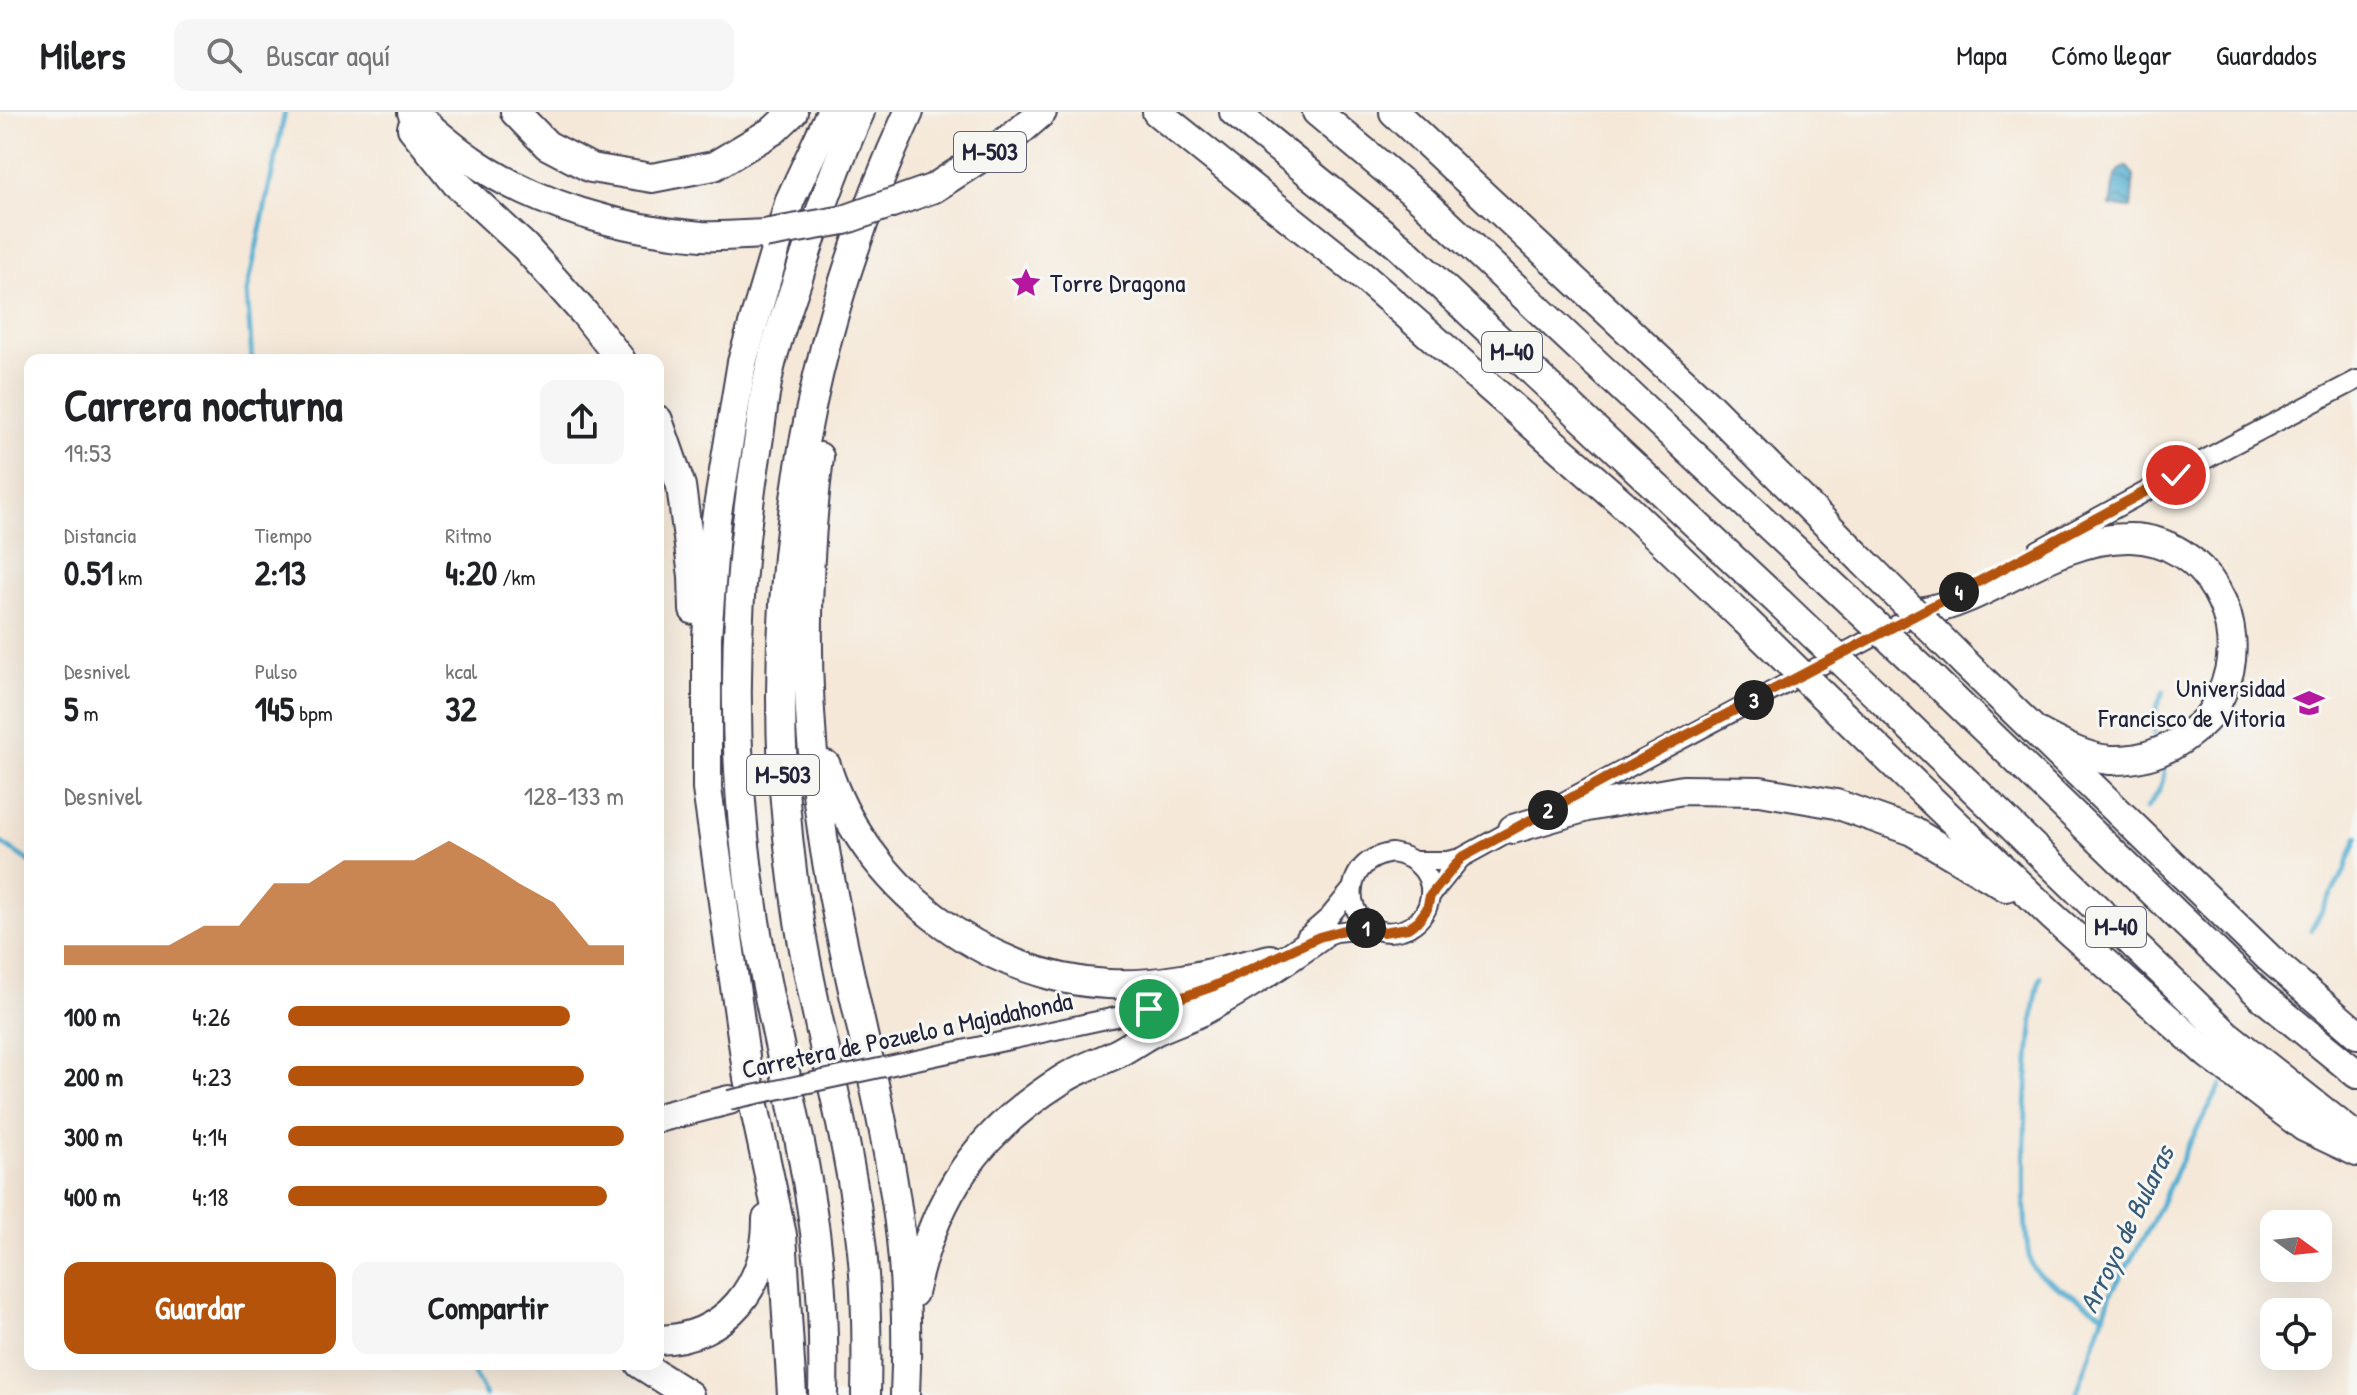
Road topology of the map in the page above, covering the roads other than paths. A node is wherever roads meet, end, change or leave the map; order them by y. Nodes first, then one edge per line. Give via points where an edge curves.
1 (399, 112) edge
2 (412, 112) edge
3 (515, 112) edge
4 (793, 112) edge
5 (831, 112) edge
6 (860, 112) edge
7 (909, 112) edge
8 (1042, 112) edge
9 (1157, 112) edge
10 (1234, 112) edge
11 (1317, 112) edge
12 (1394, 112) edge
13 (1411, 112) edge
14 (886, 161) junction
15 (1448, 164) junction
16 (616, 354) edge
17 (2357, 380) edge
18 (664, 437) edge
19 (1920, 612) junction
20 (809, 697) junction
21 (2037, 732) junction
22 (707, 789) junction
23 (1513, 829) junction
24 (1461, 858) junction
25 (1416, 861) junction
26 (1352, 889) junction
27 (1430, 896) junction
28 (2052, 916) junction
29 (1370, 928) junction
30 (1319, 937) junction
31 (1273, 958) junction
32 (2357, 1034) edge
33 (2357, 1074) edge
34 (729, 1100) joint
35 (664, 1116) edge
36 (2357, 1138) edge
37 (2357, 1152) edge
38 (767, 1166) junction
39 (782, 1235) junction
40 (908, 1329) junction
41 (664, 1340) edge
42 (649, 1370) edge
43 (689, 1395) edge
44 (792, 1395) edge
45 (806, 1395) edge
46 (823, 1395) edge
47 (866, 1395) edge
48 (905, 1395) edge

1 - 16 highway via 456,183 525,247
2 - 8 highway, M-503, bridge via 470,160 522,189 587,215 704,236 764,234 844,220 934,188
3 - 4 highway via 547,145 591,168 652,178 714,166 774,130
5 - 22 highway, M-503 via 790,200 737,388 716,519 707,637
6 - 46 highway, M-503 via 823,201 772,360 749,501 736,649 746,853 818,1257
7 - 14 highway, M-503
9 - 28 highway, bridge via 1379,290 1622,503
10 - 36 highway, M-40, bridge via 1399,246 1886,704 2226,1034
11 - 33 highway, M-40, bridge via 1423,201 1934,680 2259,994
12 - 15 highway
13 - 15 highway
14 - 20 highway, M-503 via 847,308 820,448 809,574
14 - 47 highway, M-503 via 846,267 816,379 791,518 781,651 780,720 790,855 862,1250
15 - 21 highway, bridge via 1707,404
17 - 19 street
18 - 22 highway, M-503 via 681,486 693,576
19 - 21 highway via 1955,604 2064,551 2107,539 2146,539 2168,546 2201,569 2224,600 2232,641 2227,682 2209,717 2177,744 2148,757 2127,759 2090,756
19 - 23 street
20 - 31 highway, M-503 via 830,780 865,846 916,904 960,936 1006,960 1058,977 1105,984 1180,981
20 - 40 highway, M-503 via 824,844 896,1202
21 - 32 highway via 2269,958
22 - 38 highway, M-503 via 748,1078
23 - 24 street
23 - 28 highway via 1587,807 1683,790 1760,791 1836,804 1912,831
24 - 25 street
24 - 27 street
25 - 26 street via 1380,854 1360,869
25 - 27 street via 1430,883
26 - 29 street via 1354,905
26 - 31 street, Carretera de Pozuelo a Majadahonda via 1329,917
27 - 29 street via 1427,909 1408,928
28 - 37 highway via 2208,1054 2304,1127
29 - 30 street, Carretera de Pozuelo a Majadahonda
30 - 31 street, Carretera de Pozuelo a Majadahonda
30 - 40 highway via 1226,997 1066,1077 987,1139 934,1222
31 - 34 street, Carretera de Pozuelo a Majadahonda, bridge via 1149,1009
34 - 35 highway
38 - 39 highway, M-503
38 - 41 highway, M-503 via 767,1235 762,1262 745,1298 704,1330
39 - 44 highway, M-503
39 - 45 highway
40 - 48 highway, M-503
42 - 43 highway

